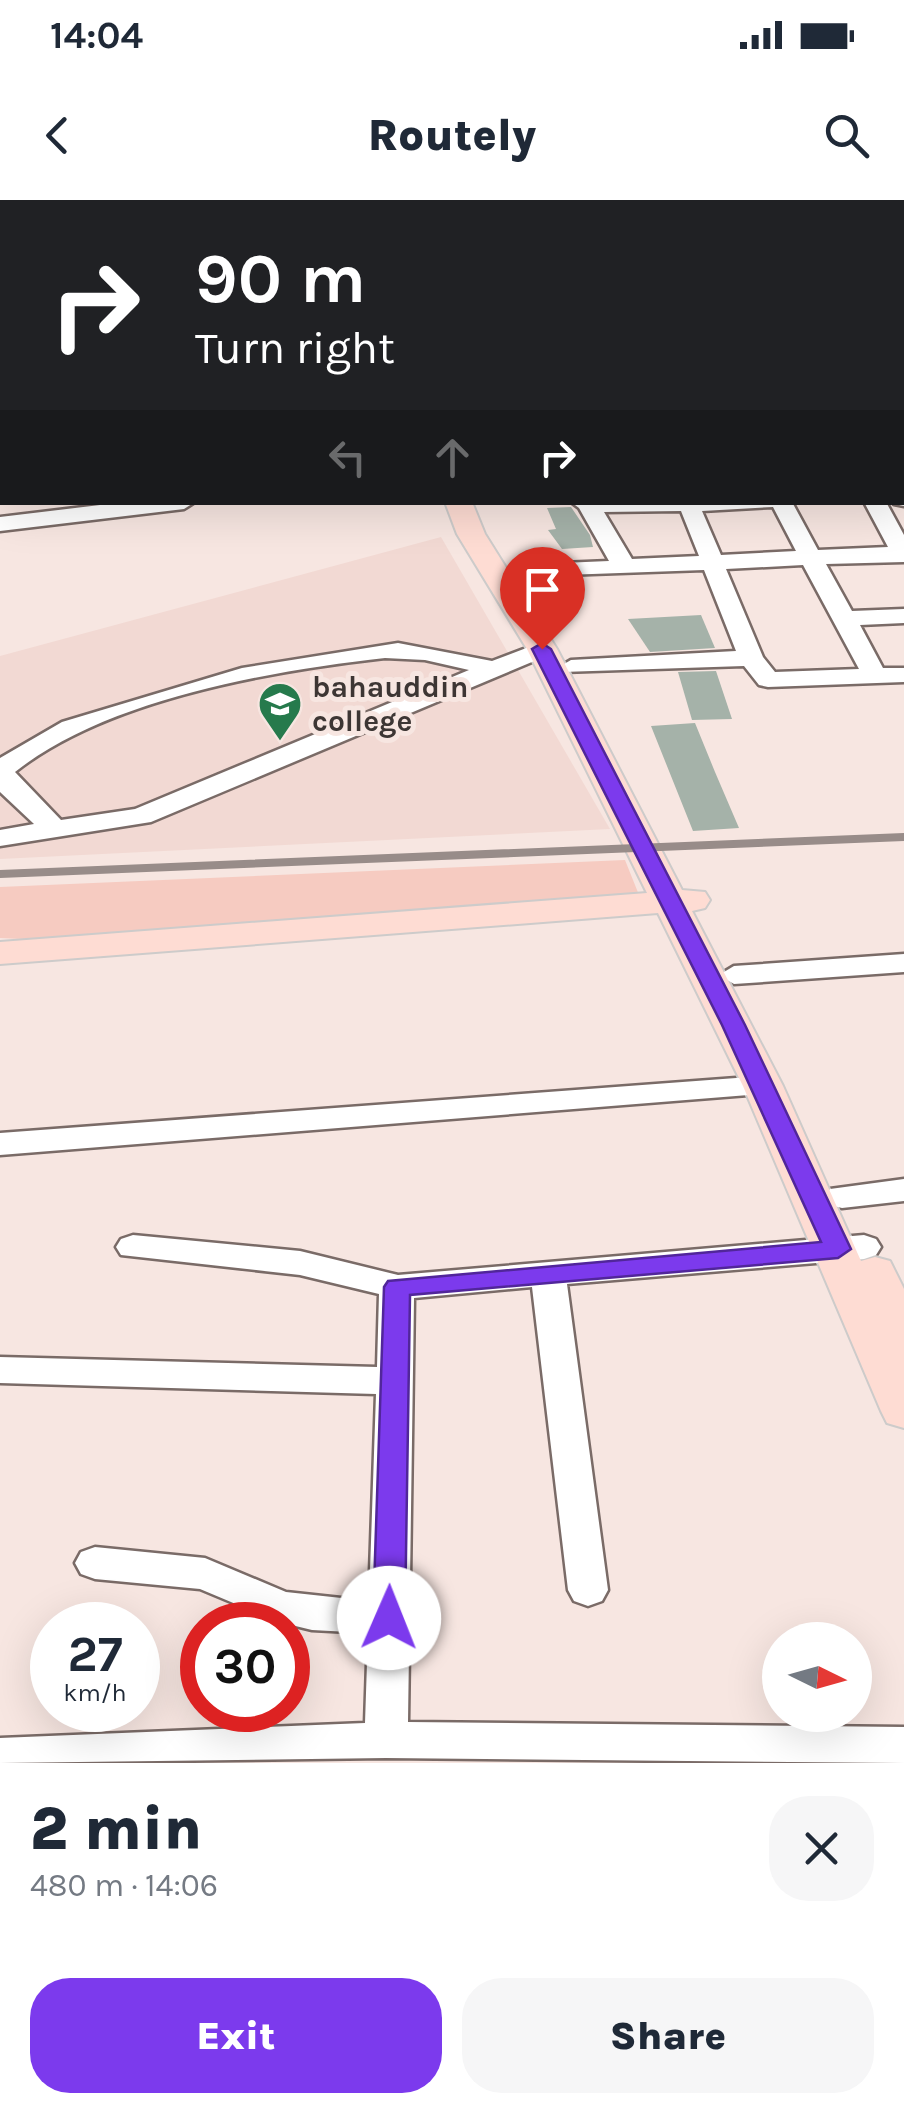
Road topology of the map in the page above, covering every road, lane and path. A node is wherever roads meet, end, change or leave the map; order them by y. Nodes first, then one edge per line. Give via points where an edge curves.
1 (459, 505) edge
2 (478, 505) edge
3 (586, 505) edge
4 (688, 505) edge
5 (782, 505) edge
6 (877, 505) edge
7 (130, 506) edge
8 (0, 524) edge
9 (904, 554) edge
10 (809, 558) junction
11 (712, 562) junction
12 (624, 566) junction
13 (516, 572) junction
14 (904, 616) edge
15 (844, 619) junction
16 (556, 658) junction
17 (751, 658) junction
18 (490, 668) junction
19 (904, 675) edge
20 (875, 676) junction
21 (55, 830) junction
22 (0, 838) edge
23 (684, 901) junction
24 (0, 953) edge
25 (904, 963) edge
26 (734, 976) junction
27 (763, 1086) junction
28 (0, 1144) edge
29 (904, 1190) edge
30 (842, 1198) junction
31 (133, 1248) dead end
32 (851, 1248) junction
33 (548, 1275) junction
34 (397, 1287) junction
35 (904, 1341) edge
36 (0, 1370) edge
37 (395, 1382) junction
38 (904, 1411) edge
39 (95, 1563) dead end
40 (588, 1590) dead end
41 (389, 1618) junction
42 (386, 1740) junction
43 (904, 1745) edge
44 (0, 1756) edge

1 - 16 main road via 470,534
2 - 13 main road
3 - 12 street
4 - 11 street
5 - 10 street
6 - 9 street
7 - 8 street
9 - 10 street
10 - 11 street
10 - 15 street
11 - 12 street
11 - 17 street
12 - 13 street
13 - 16 main road
14 - 15 street
15 - 20 street
16 - 17 street
16 - 18 street
16 - 23 main road via 621,811
17 - 20 street via 768,680
18 - 21 street via 141,816
18 - 21 street via 418,653 357,654 161,696 75,726 1,770
19 - 20 street
21 - 22 street
23 - 24 main road
23 - 26 main road
23 - 27 main road
25 - 26 street
26 - 30 main road
27 - 28 street
27 - 32 main road
29 - 30 street
30 - 32 main road
31 - 34 street via 296,1262
32 - 33 street
32 - 35 main road
32 - 38 main road
33 - 34 street
33 - 40 street
34 - 37 street
36 - 37 street
37 - 41 street
39 - 41 street via 206,1574 312,1614
41 - 42 street
42 - 43 street
42 - 44 street

